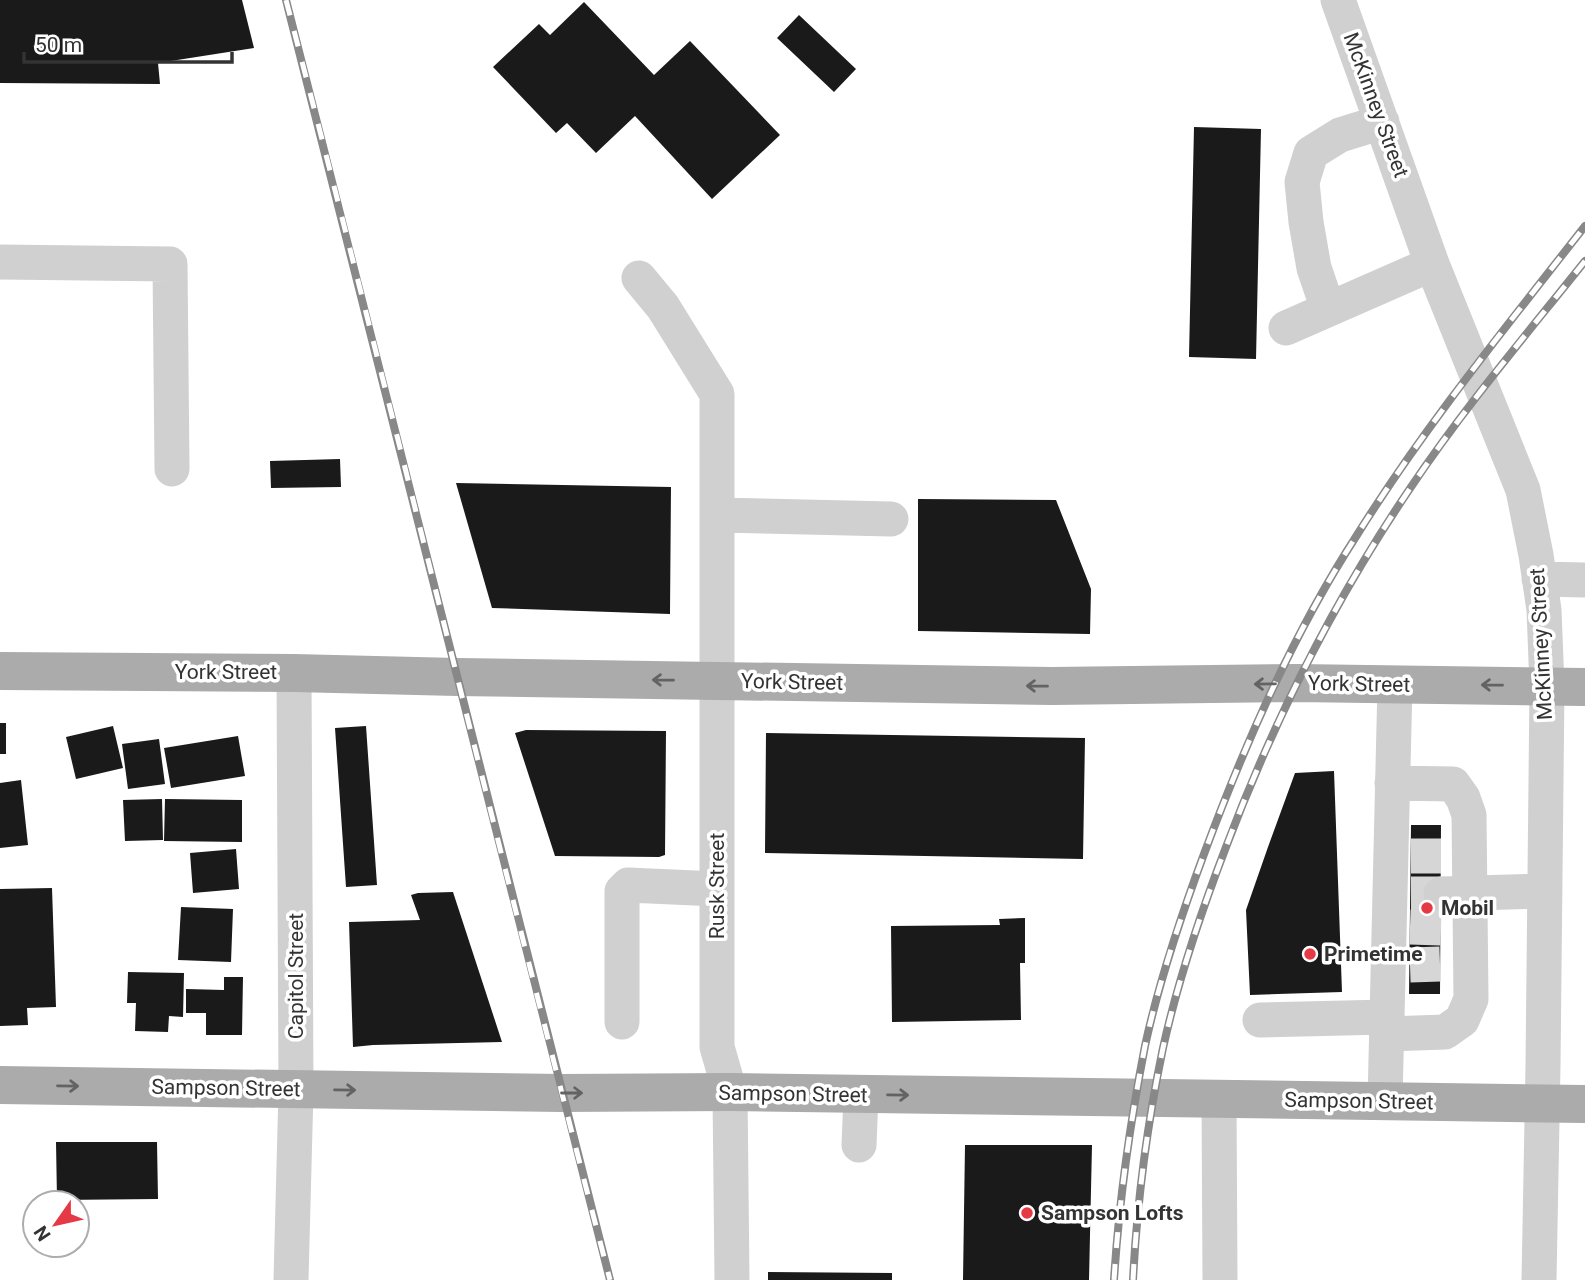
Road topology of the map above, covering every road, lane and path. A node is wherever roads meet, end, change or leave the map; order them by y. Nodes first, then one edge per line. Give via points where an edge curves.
1 (1338, 0) edge
2 (1382, 122) junction
3 (0, 262) edge
4 (1432, 264) junction
5 (639, 278) dead end
6 (1328, 309) junction
7 (1286, 328) dead end
8 (172, 469) dead end
9 (717, 502) junction
10 (891, 519) dead end
11 (1539, 579) junction
12 (1585, 580) edge
13 (0, 671) edge
14 (294, 673) junction
15 (718, 681) junction
16 (1395, 684) junction
17 (1547, 686) junction
18 (1585, 687) edge
19 (1392, 783) junction
20 (1428, 856) junction
21 (717, 889) junction
22 (1545, 891) junction
23 (1428, 911) junction
24 (1427, 965) junction
25 (1260, 1020) dead end
26 (622, 1022) dead end
27 (1387, 1025) junction
28 (0, 1085) edge
29 (296, 1090) junction
30 (730, 1092) junction
31 (860, 1095) junction
32 (1219, 1099) junction
33 (1385, 1101) junction
34 (1541, 1104) junction
35 (1585, 1104) edge
36 (859, 1145) dead end
37 (291, 1280) edge
38 (732, 1280) edge
39 (1220, 1280) edge
40 (1539, 1280) edge

1 - 2 street, McKinney Street
2 - 4 street, McKinney Street
2 - 6 street via 1340,135 1311,153 1302,182 1314,268
3 - 8 street via 170,264
4 - 6 street
4 - 11 street, McKinney Street via 1522,490
5 - 9 street, Rusk Street via 663,307 717,394
6 - 7 street
9 - 10 street
9 - 15 street, Rusk Street
11 - 12 street
11 - 17 street, McKinney Street
13 - 14 main road, York Street
15 -> 14 main road, York Street
14 - 29 street, Capitol Street
16 -> 15 main road, York Street via 1052,686
15 - 21 street, Rusk Street
17 -> 16 main road, York Street
16 - 19 street
17 - 18 main road, York Street
17 - 22 street, McKinney Street
19 - 20 street
19 - 20 street via 1453,784 1463,798 1469,815
20 - 23 street
20 - 23 street
21 - 26 street via 628,886 622,891
21 - 30 street, Rusk Street via 718,1046
22 - 23 street
22 - 34 street, McKinney Street
23 - 24 street
23 - 24 street
24 - 27 street
24 - 27 street via 1471,999 1462,1020 1445,1032
25 - 27 street
27 - 33 street
28 -> 29 main road, Sampson Street
29 -> 30 main road, Sampson Street
29 - 37 street, Capitol Street
30 - 31 main road, Sampson Street
30 - 38 street, Rusk Street
31 -> 32 main road, Sampson Street
31 - 36 street
32 - 33 main road, Sampson Street
32 - 39 street
33 - 34 main road, Sampson Street
34 - 35 main road, Sampson Street
34 - 40 street, McKinney Street

